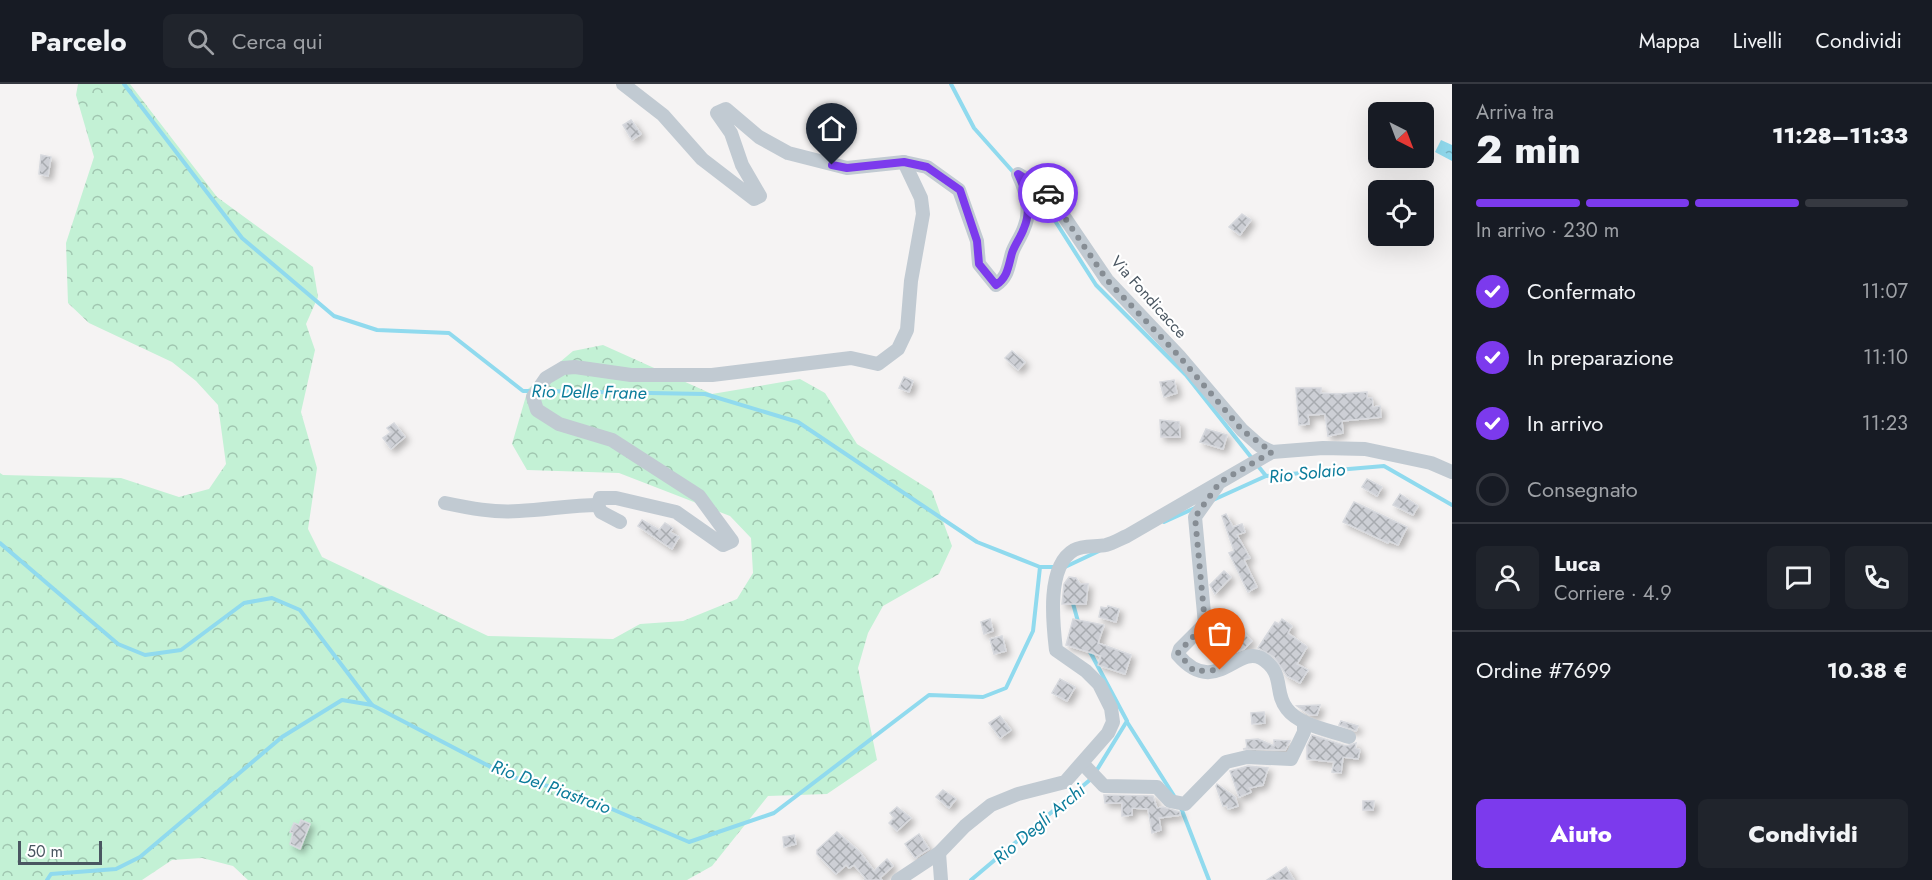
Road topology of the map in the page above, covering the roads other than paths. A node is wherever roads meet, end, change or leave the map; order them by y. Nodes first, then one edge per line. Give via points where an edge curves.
1 (622, 84) edge
2 (904, 162) junction
3 (1272, 452) junction
4 (1452, 471) edge
5 (1220, 482) junction
6 (445, 503) dead end
7 (598, 505) junction
8 (620, 522) dead end
9 (1304, 722) junction
10 (1349, 737) dead end
11 (1083, 764) junction
12 (939, 853) junction
13 (898, 880) edge
14 (941, 880) edge

1 - 2 street, Via Fondicacce via 663,116 702,159 754,199 760,196 742,165 731,133 717,113 726,109 759,137 788,153 847,168
2 - 3 street, Via Fondicacce via 927,167 960,190 977,241 979,264 996,285 1005,279 1025,226 1026,189 1018,174 1046,190 1107,280 1242,430
2 - 7 street via 921,198 923,214 907,330 898,349 878,364 851,358 712,375 632,375 563,368 546,378 533,397 537,410 559,424 612,440 699,496 726,529 732,541 729,545 723,545 676,512 616,498 600,498
3 - 4 street via 1365,449 1422,460
3 - 5 street
5 - 9 street via 1195,517 1205,624 1178,655 1197,672 1220,670 1260,658 1279,677 1286,708
5 - 11 street via 1127,536 1108,544 1076,549 1057,576 1052,615 1056,650 1099,684 1113,722
6 - 7 street via 519,512
7 - 8 street via 601,512
9 - 10 street
9 - 11 street via 1304,732 1291,759 1247,757 1226,762 1185,804 1170,801 1157,787 1104,786
11 - 12 street via 1065,782 991,805
12 - 13 street
12 - 14 street

